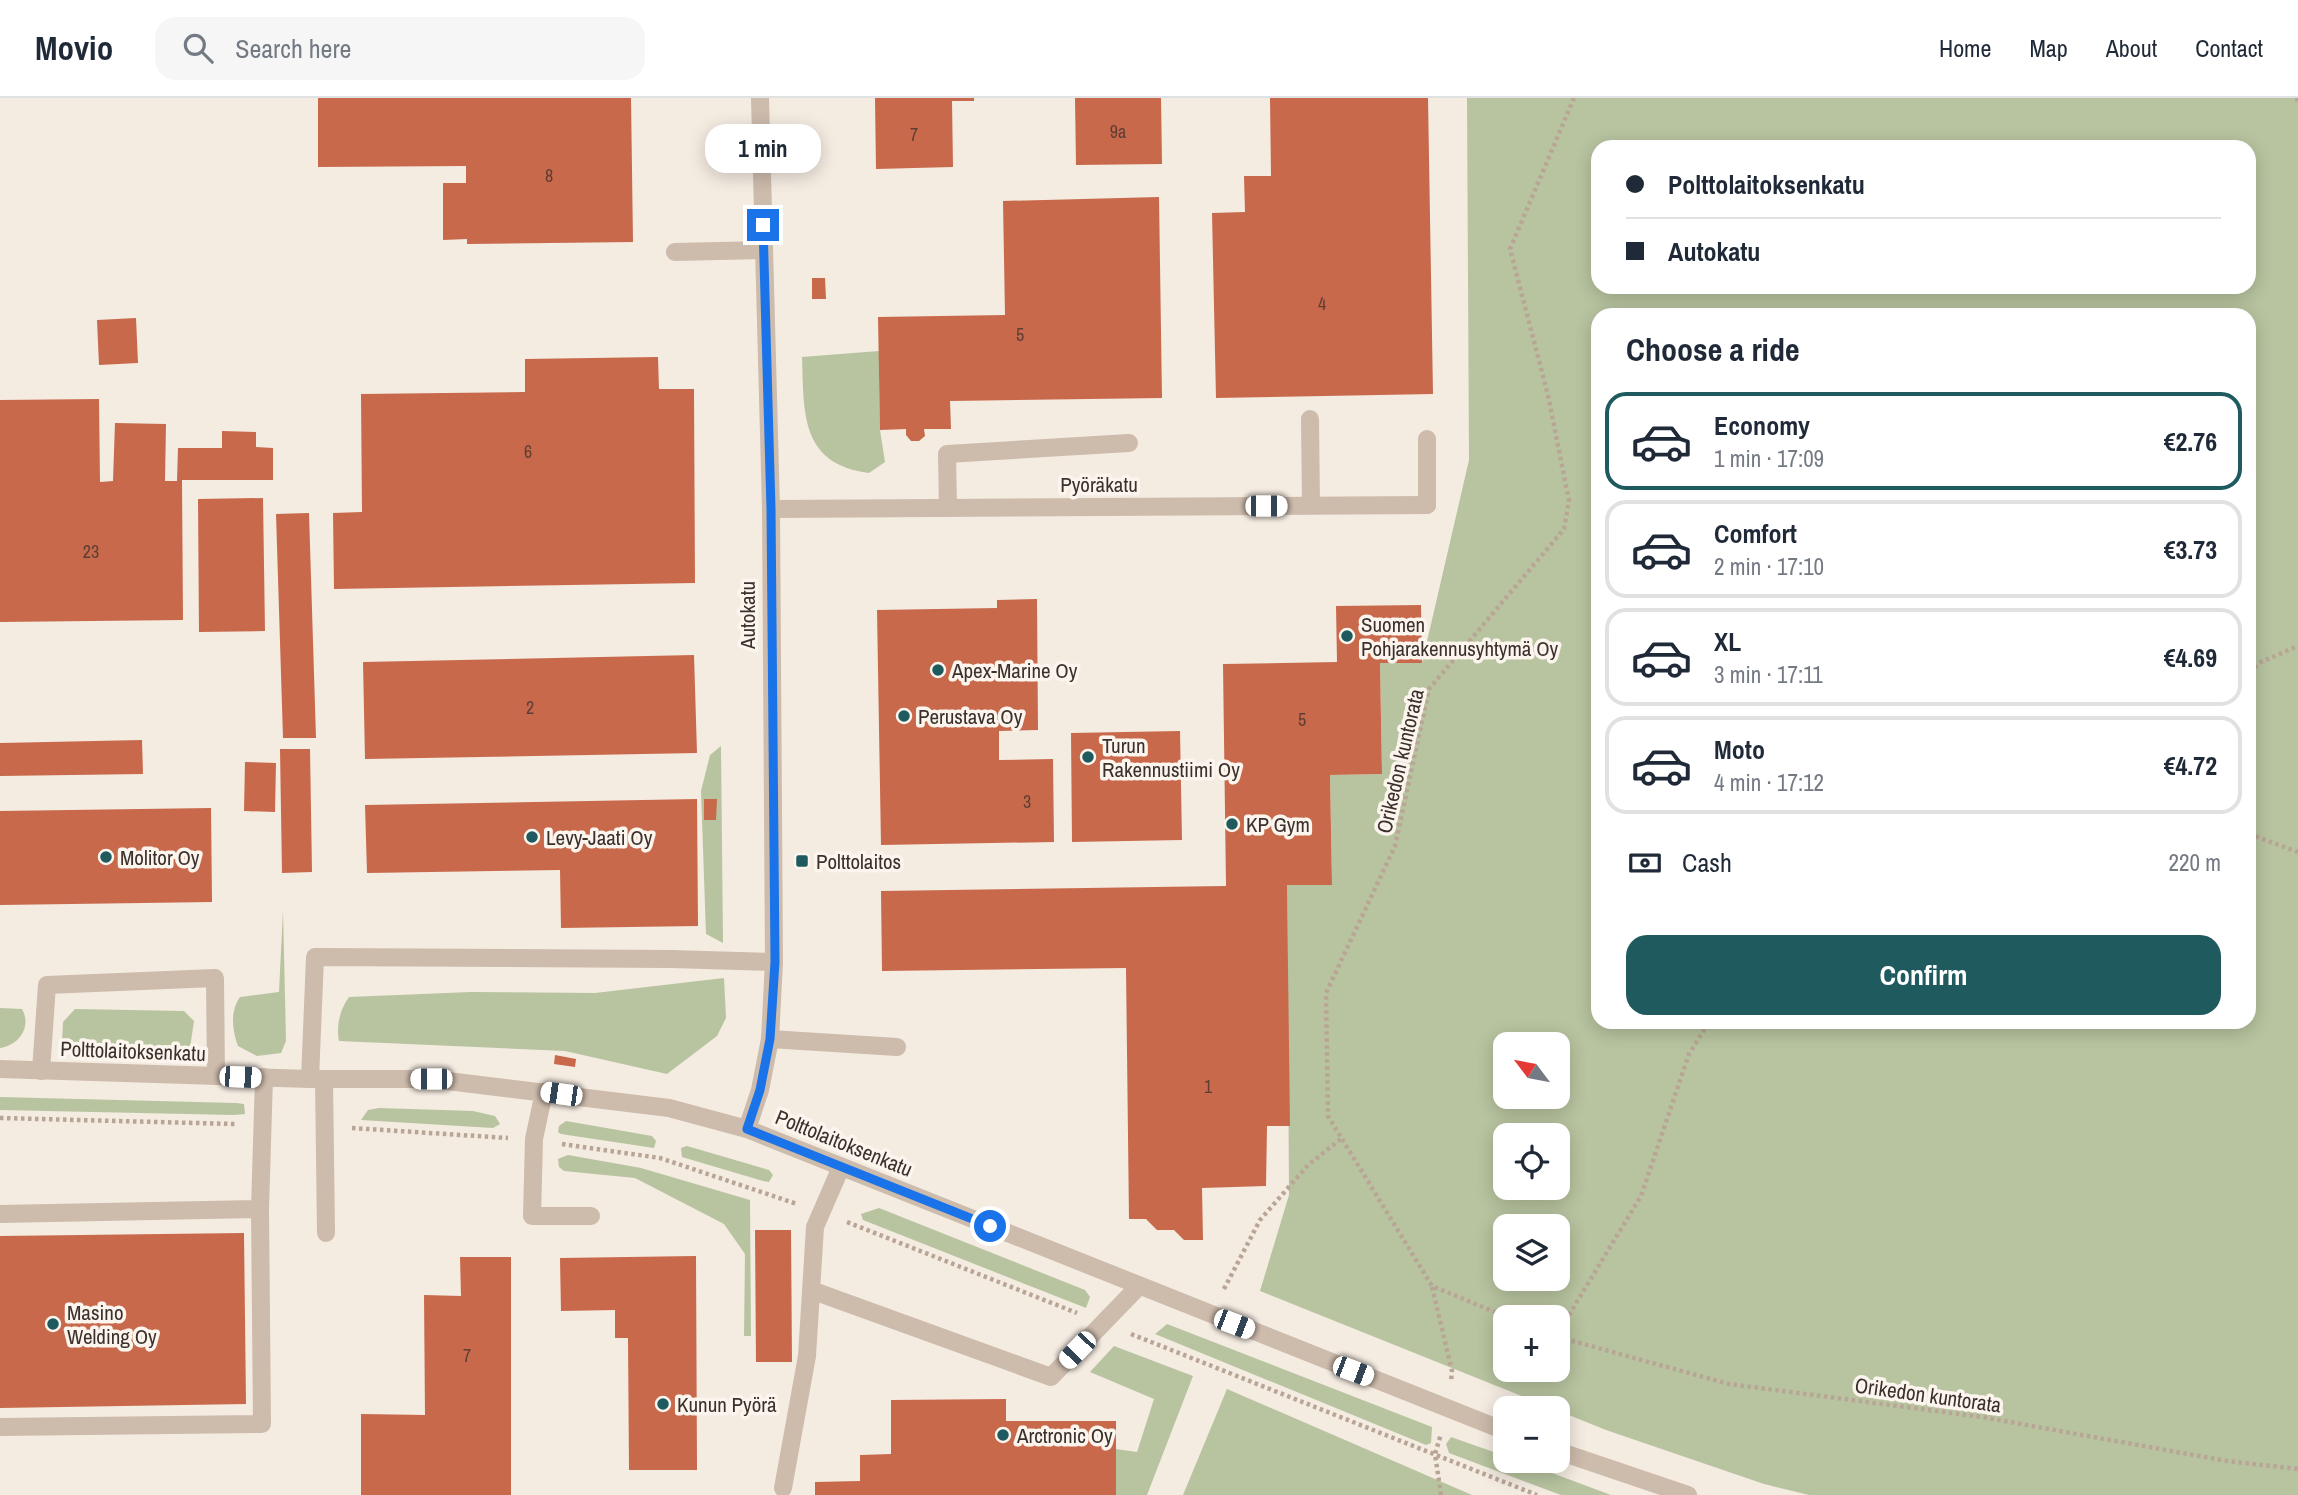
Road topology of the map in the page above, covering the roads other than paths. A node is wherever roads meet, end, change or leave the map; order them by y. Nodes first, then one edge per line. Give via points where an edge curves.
1 (760, 98) edge
2 (763, 250) junction
3 (676, 252) dead end
4 (1310, 419) dead end
5 (1427, 439) dead end
6 (1129, 443) dead end
7 (1311, 505) junction
8 (948, 508) junction
9 (771, 509) junction
10 (775, 962) junction
11 (770, 1039) junction
12 (897, 1047) dead end
13 (0, 1069) edge
14 (41, 1070) junction
15 (216, 1076) junction
16 (264, 1077) junction
17 (317, 1079) junction
18 (544, 1092) junction
19 (747, 1129) junction
20 (841, 1167) junction
21 (260, 1209) junction
22 (0, 1214) edge
23 (591, 1216) dead end
24 (326, 1233) dead end
25 (1139, 1286) junction
26 (811, 1290) junction
27 (1493, 1426) edge
28 (0, 1427) edge
29 (1570, 1455) edge
30 (783, 1488) dead end
31 (1688, 1495) edge

1 - 2 street, Autokatu
2 - 3 street
2 - 9 street, Autokatu
4 - 7 street
5 - 7 street, Pyöräkatu via 1427,505
6 - 8 street via 947,454
7 - 8 street, Pyöräkatu
8 - 9 street, Pyöräkatu
9 - 10 street, Autokatu
10 - 11 street, Autokatu
10 - 17 street via 315,957
11 - 12 street
11 - 19 street, Autokatu
13 - 14 street, Polttolaitoksenkatu
14 - 15 street, Polttolaitoksenkatu
14 - 15 street via 47,985 215,978
15 - 16 street, Polttolaitoksenkatu
16 - 17 street, Polttolaitoksenkatu
16 - 21 street
17 - 18 street, Polttolaitoksenkatu via 431,1079
17 - 24 street
18 - 19 street, Polttolaitoksenkatu via 669,1108
18 - 23 street via 534,1139 533,1216
19 - 20 street, Polttolaitoksenkatu
20 - 25 street, Polttolaitoksenkatu
20 - 26 street via 815,1227
21 - 22 street
21 - 28 street via 262,1424
25 - 26 street via 1051,1377
25 - 27 street, Polttolaitoksenkatu
26 - 30 street via 807,1356
29 - 31 street

